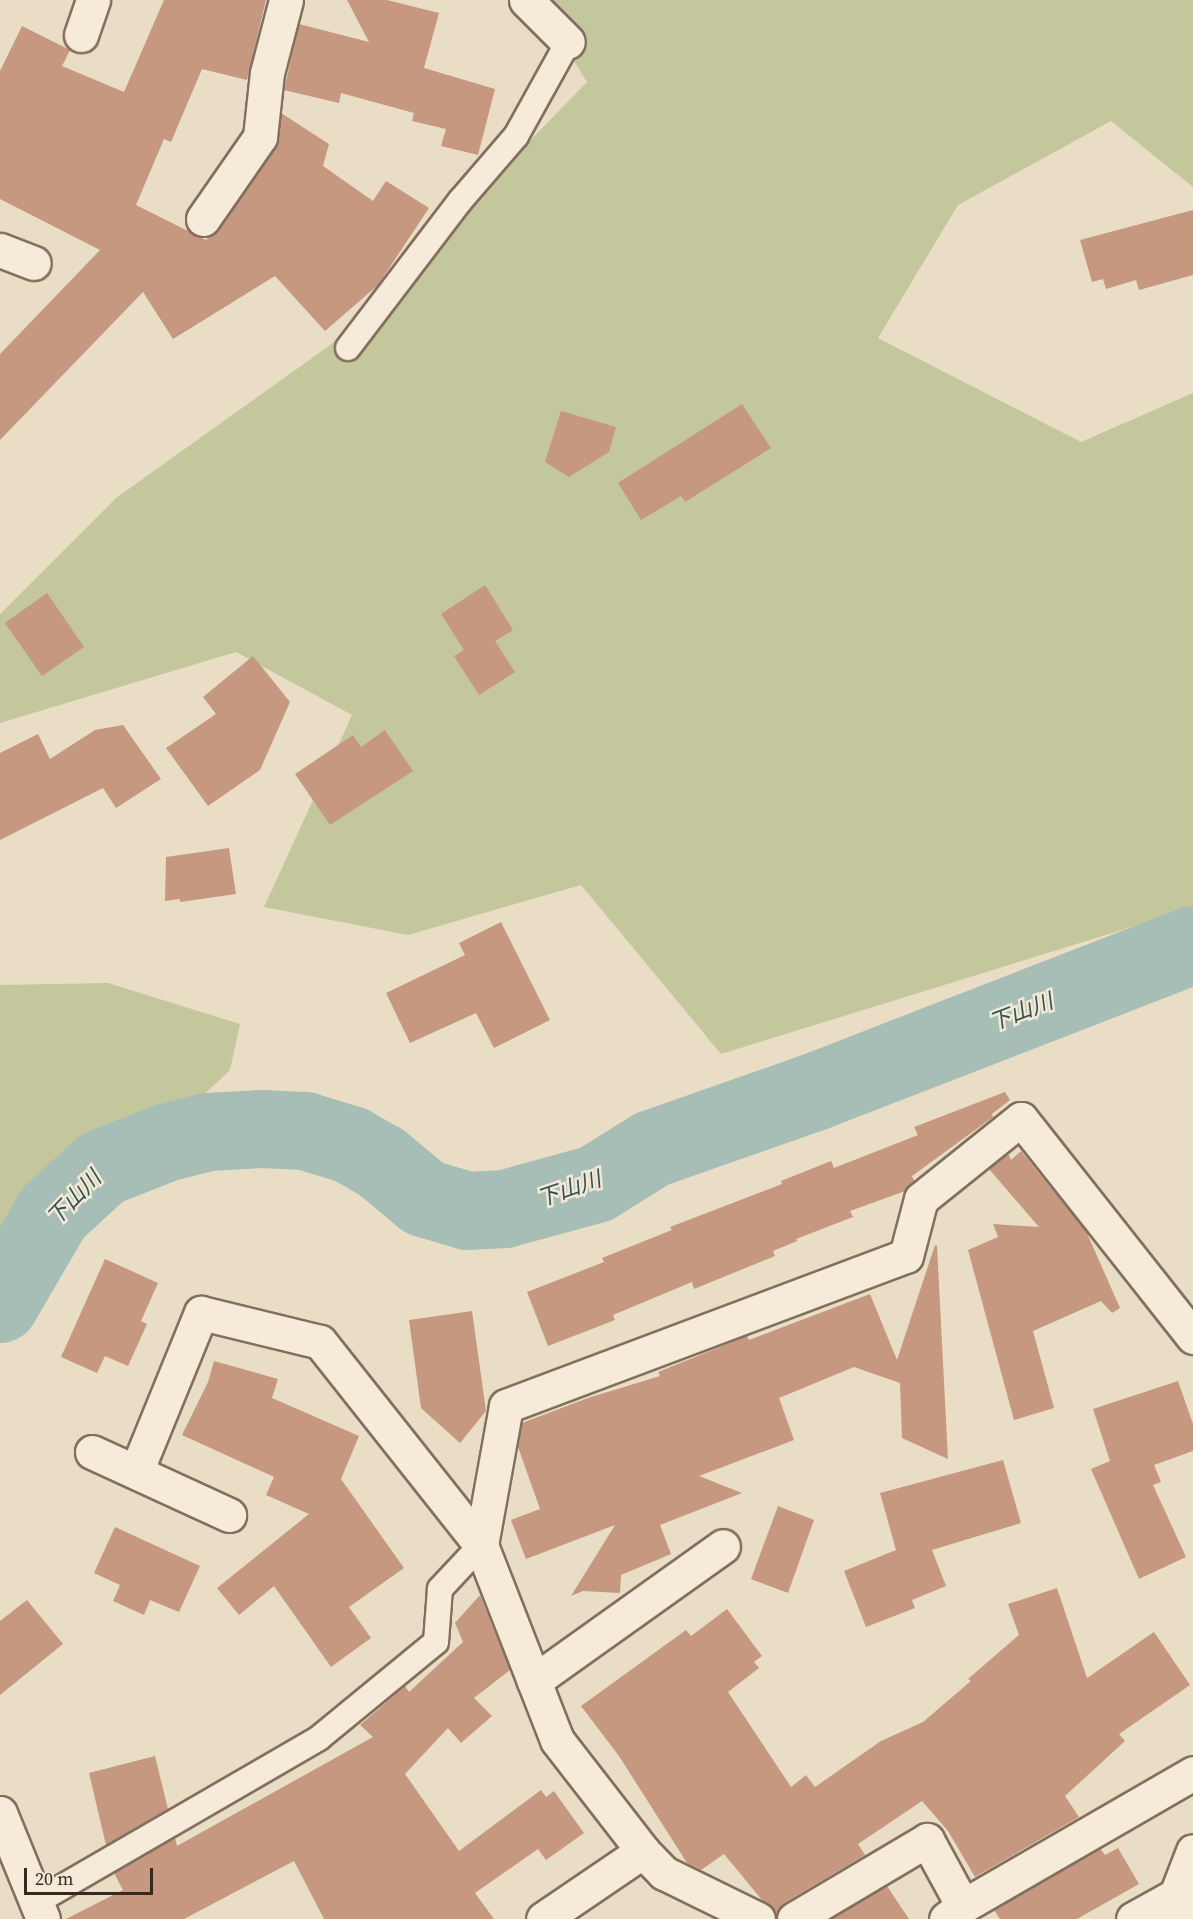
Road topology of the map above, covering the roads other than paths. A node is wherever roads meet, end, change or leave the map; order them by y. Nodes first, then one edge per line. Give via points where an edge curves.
1 (93, 0) edge
2 (286, 0) edge
3 (526, 0) edge
4 (81, 35) dead end
5 (568, 42) joint
6 (204, 219) dead end
7 (0, 250) edge
8 (34, 263) dead end
9 (348, 348) dead end
10 (1193, 1337) edge
11 (92, 1452) dead end
12 (136, 1472) junction
13 (229, 1515) dead end
14 (480, 1545) junction
15 (723, 1546) dead end
16 (534, 1681) junction
17 (1193, 1773) edge
18 (0, 1813) edge
19 (643, 1851) junction
20 (1193, 1851) edge
21 (1177, 1907) edge
22 (40, 1910) edge
23 (955, 1912) edge
24 (543, 1919) edge
25 (758, 1919) edge
26 (794, 1919) edge
27 (1133, 1919) edge

1 - 4 street
2 - 6 street via 267,73 260,137
3 - 5 street
5 - 9 lane via 516,136 460,201
7 - 8 street
10 - 14 street via 1021,1119 921,1199 906,1256 506,1407
11 - 12 street
12 - 13 street
12 - 14 street via 201,1313 320,1342
14 - 16 street
14 - 22 lane via 440,1589 436,1642 328,1730
15 - 16 street
16 - 19 street via 557,1740
17 - 23 street
18 - 22 street
19 - 24 street
19 - 25 street via 664,1873
20 - 21 street
21 - 27 street
23 - 26 street via 927,1840

